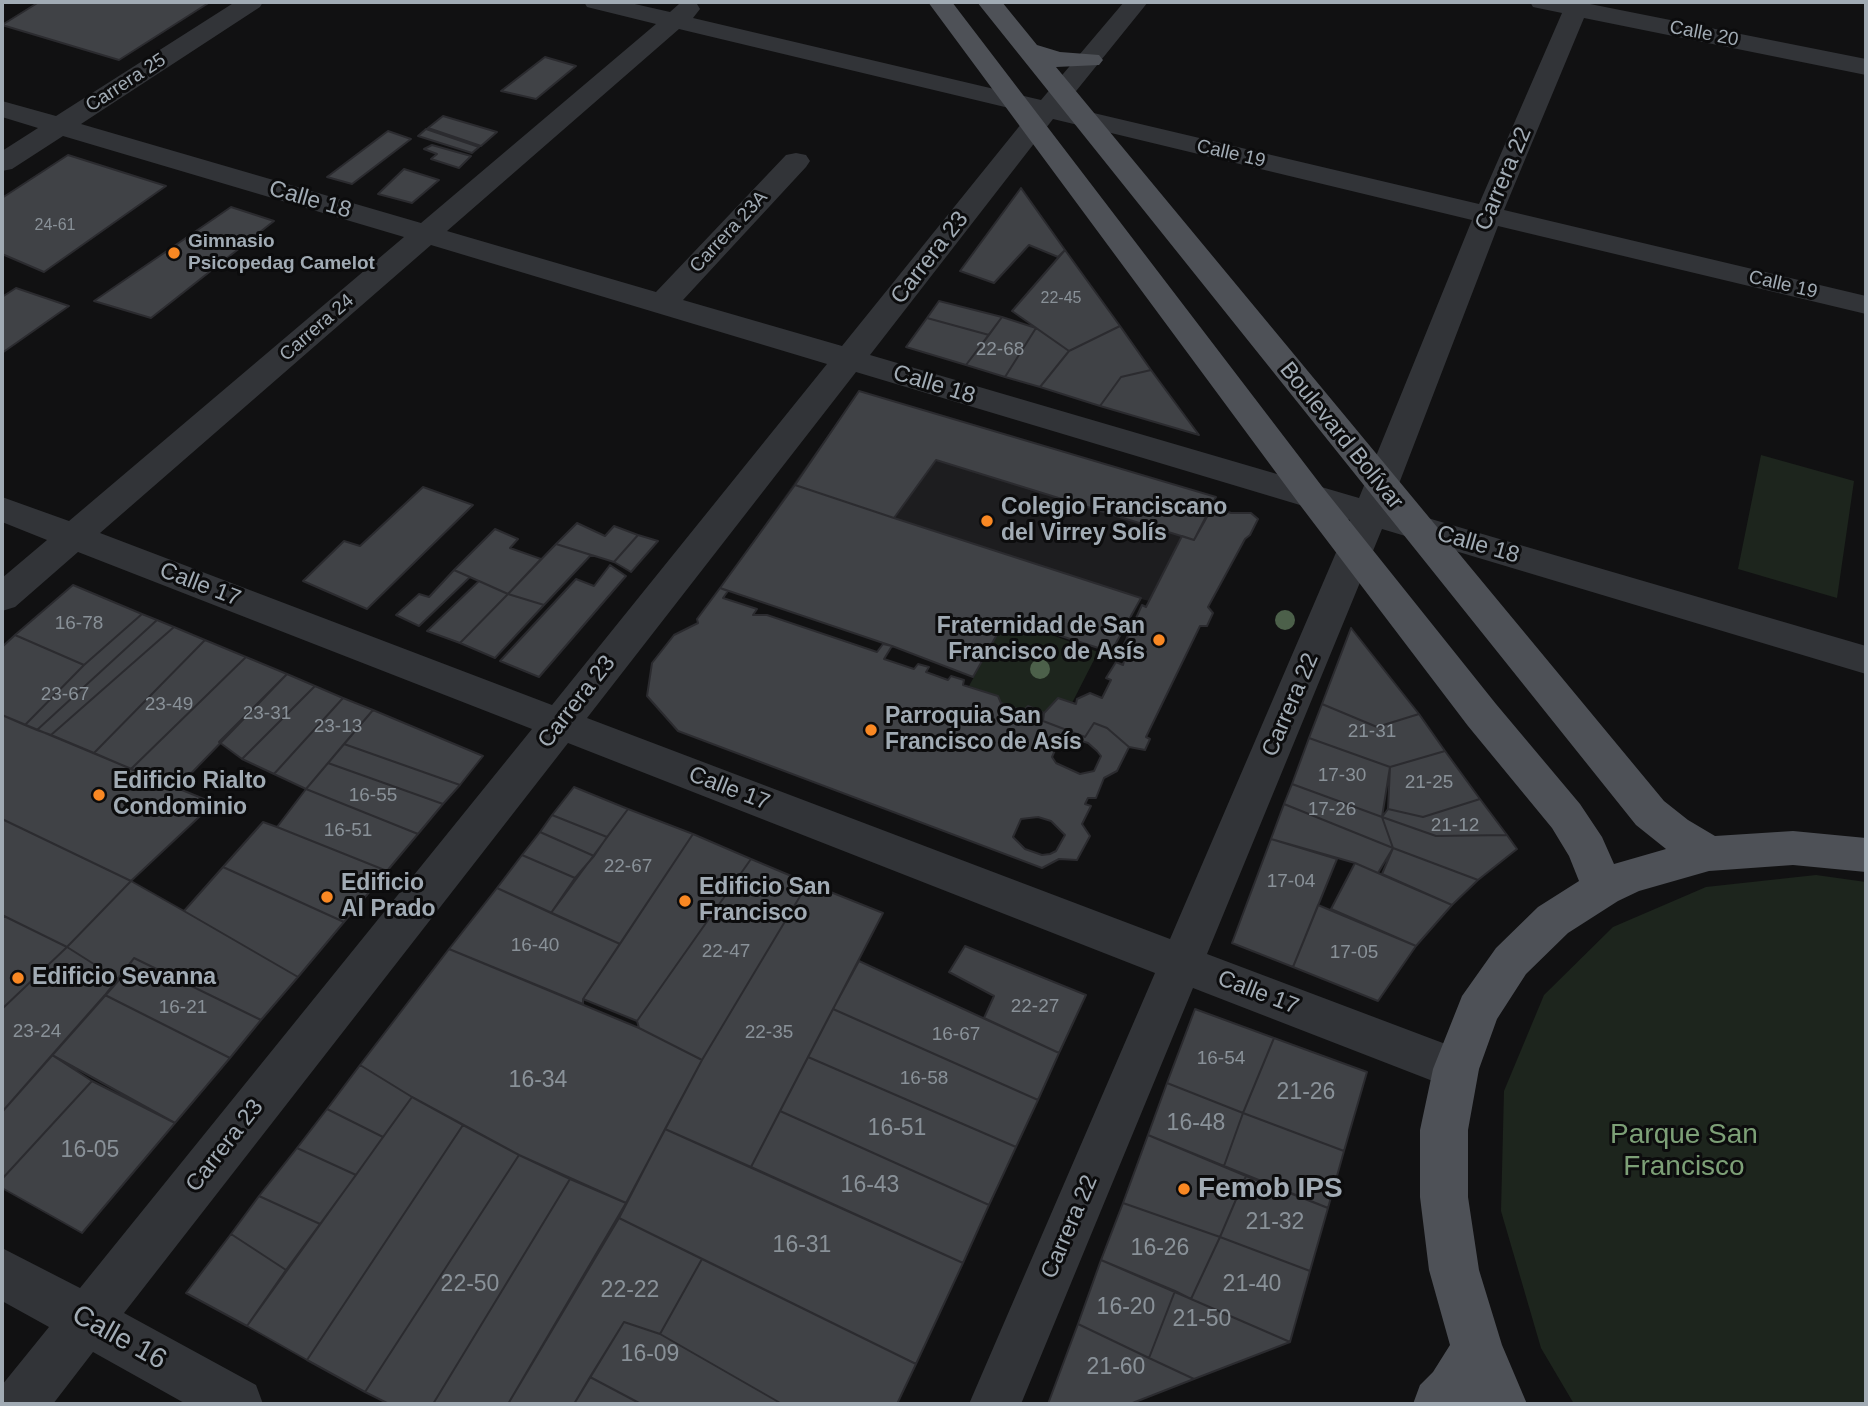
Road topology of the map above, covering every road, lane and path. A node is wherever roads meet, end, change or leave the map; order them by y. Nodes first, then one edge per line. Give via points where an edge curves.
1 (251, 2) edge
2 (596, 2) edge
3 (940, 2) edge
4 (989, 2) edge
5 (1136, 2) edge
6 (1542, 2) edge
7 (1577, 5) edge
8 (685, 11) edge
9 (1028, 50) junction
10 (1090, 60) junction
11 (1866, 67) edge
12 (2, 109) edge
13 (1048, 110) junction
14 (59, 126) junction
15 (796, 161) dead end
16 (2, 163) edge
17 (1488, 215) junction
18 (426, 234) junction
19 (662, 304) junction
20 (1866, 305) edge
21 (849, 360) junction
22 (1312, 497) junction
23 (2, 509) edge
24 (1370, 517) junction
25 (1414, 526) junction
26 (74, 537) junction
27 (2, 598) edge
28 (1866, 660) edge
29 (560, 724) junction
30 (1709, 854) junction
31 (1866, 855) edge
32 (1603, 888) junction
33 (1181, 963) junction
34 (1456, 1069) junction
35 (2, 1273) edge
36 (87, 1320) junction
37 (1477, 1349) junction
38 (20, 1404) edge
39 (237, 1404) edge
40 (995, 1404) edge
41 (1439, 1404) edge
42 (1501, 1404) edge

1 - 14 street, Carrera 25
2 - 8 street, Calle 19
3 - 13 main road, Boulevard Bolívar
4 - 9 main road, Boulevard Bolívar
5 - 10 street, Carrera 23
6 - 7 street, Calle 20
7 - 11 street, Calle 20
7 - 17 street, Carrera 22
8 - 13 street, Calle 19
8 - 18 street, Carrera 24
9 - 10 main road via 1058,60
9 - 13 main road, Boulevard Bolívar
10 - 13 street, Carrera 23
12 - 14 street, Calle 18
13 - 17 street, Calle 19
13 - 21 street, Carrera 23
13 - 22 main road, Boulevard Bolívar
13 - 24 main road, Boulevard Bolívar
14 - 16 street, Carrera 25
14 - 18 street, Calle 18
15 - 19 street, Carrera 23A
17 - 20 street, Calle 19
17 - 24 street, Carrera 22
18 - 19 street, Calle 18
18 - 26 street, Carrera 24
19 - 21 street, Calle 18
21 - 22 street, Calle 18
21 - 29 street, Carrera 23
22 - 24 main road, Boulevard Bolívar
23 - 26 street, Calle 17
24 - 25 street, Calle 18
24 - 32 main road, Boulevard Bolívar via 1482,715 1566,816 1587,849
24 - 33 street, Carrera 22
25 - 28 street, Calle 18
25 - 30 main road, Boulevard Bolívar via 1650,813
26 - 27 street, Carrera 24
26 - 29 street, Calle 17
29 - 33 street, Calle 17
29 - 36 street, Carrera 23
30 - 31 main road via 1793,848
30 - 32 main road via 1660,866
32 - 34 main road via 1553,920 1511,961 1478,1010
33 - 34 street, Calle 17
33 - 40 street, Carrera 22
34 - 37 main road via 1444,1130 1444,1197 1454,1270
35 - 36 street, Calle 16
36 - 38 street, Carrera 23
36 - 39 street, Calle 16
37 - 41 main road
37 - 42 main road

